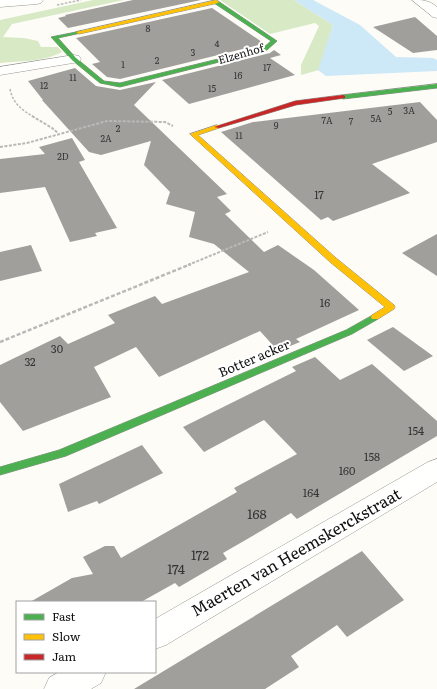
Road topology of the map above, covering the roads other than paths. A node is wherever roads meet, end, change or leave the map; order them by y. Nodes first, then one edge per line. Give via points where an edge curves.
1 (37, 0) edge
2 (418, 0) edge
3 (0, 4) edge
4 (435, 9) edge
5 (74, 58) junction
6 (0, 71) edge
7 (437, 86) edge
8 (437, 469) edge
9 (0, 471) edge
10 (156, 634) edge
11 (88, 673) edge
12 (60, 689) edge

1 - 3 street
2 - 4 street
5 - 5 street, Elzenhof via 102,82 120,85 265,49 274,41 216,2 54,37
5 - 6 street
7 - 9 street, Botter acker via 294,103 193,134 332,260 391,307 349,332 69,450
8 - 10 street, Maerten van Heemskerckstraat
11 - 12 street

